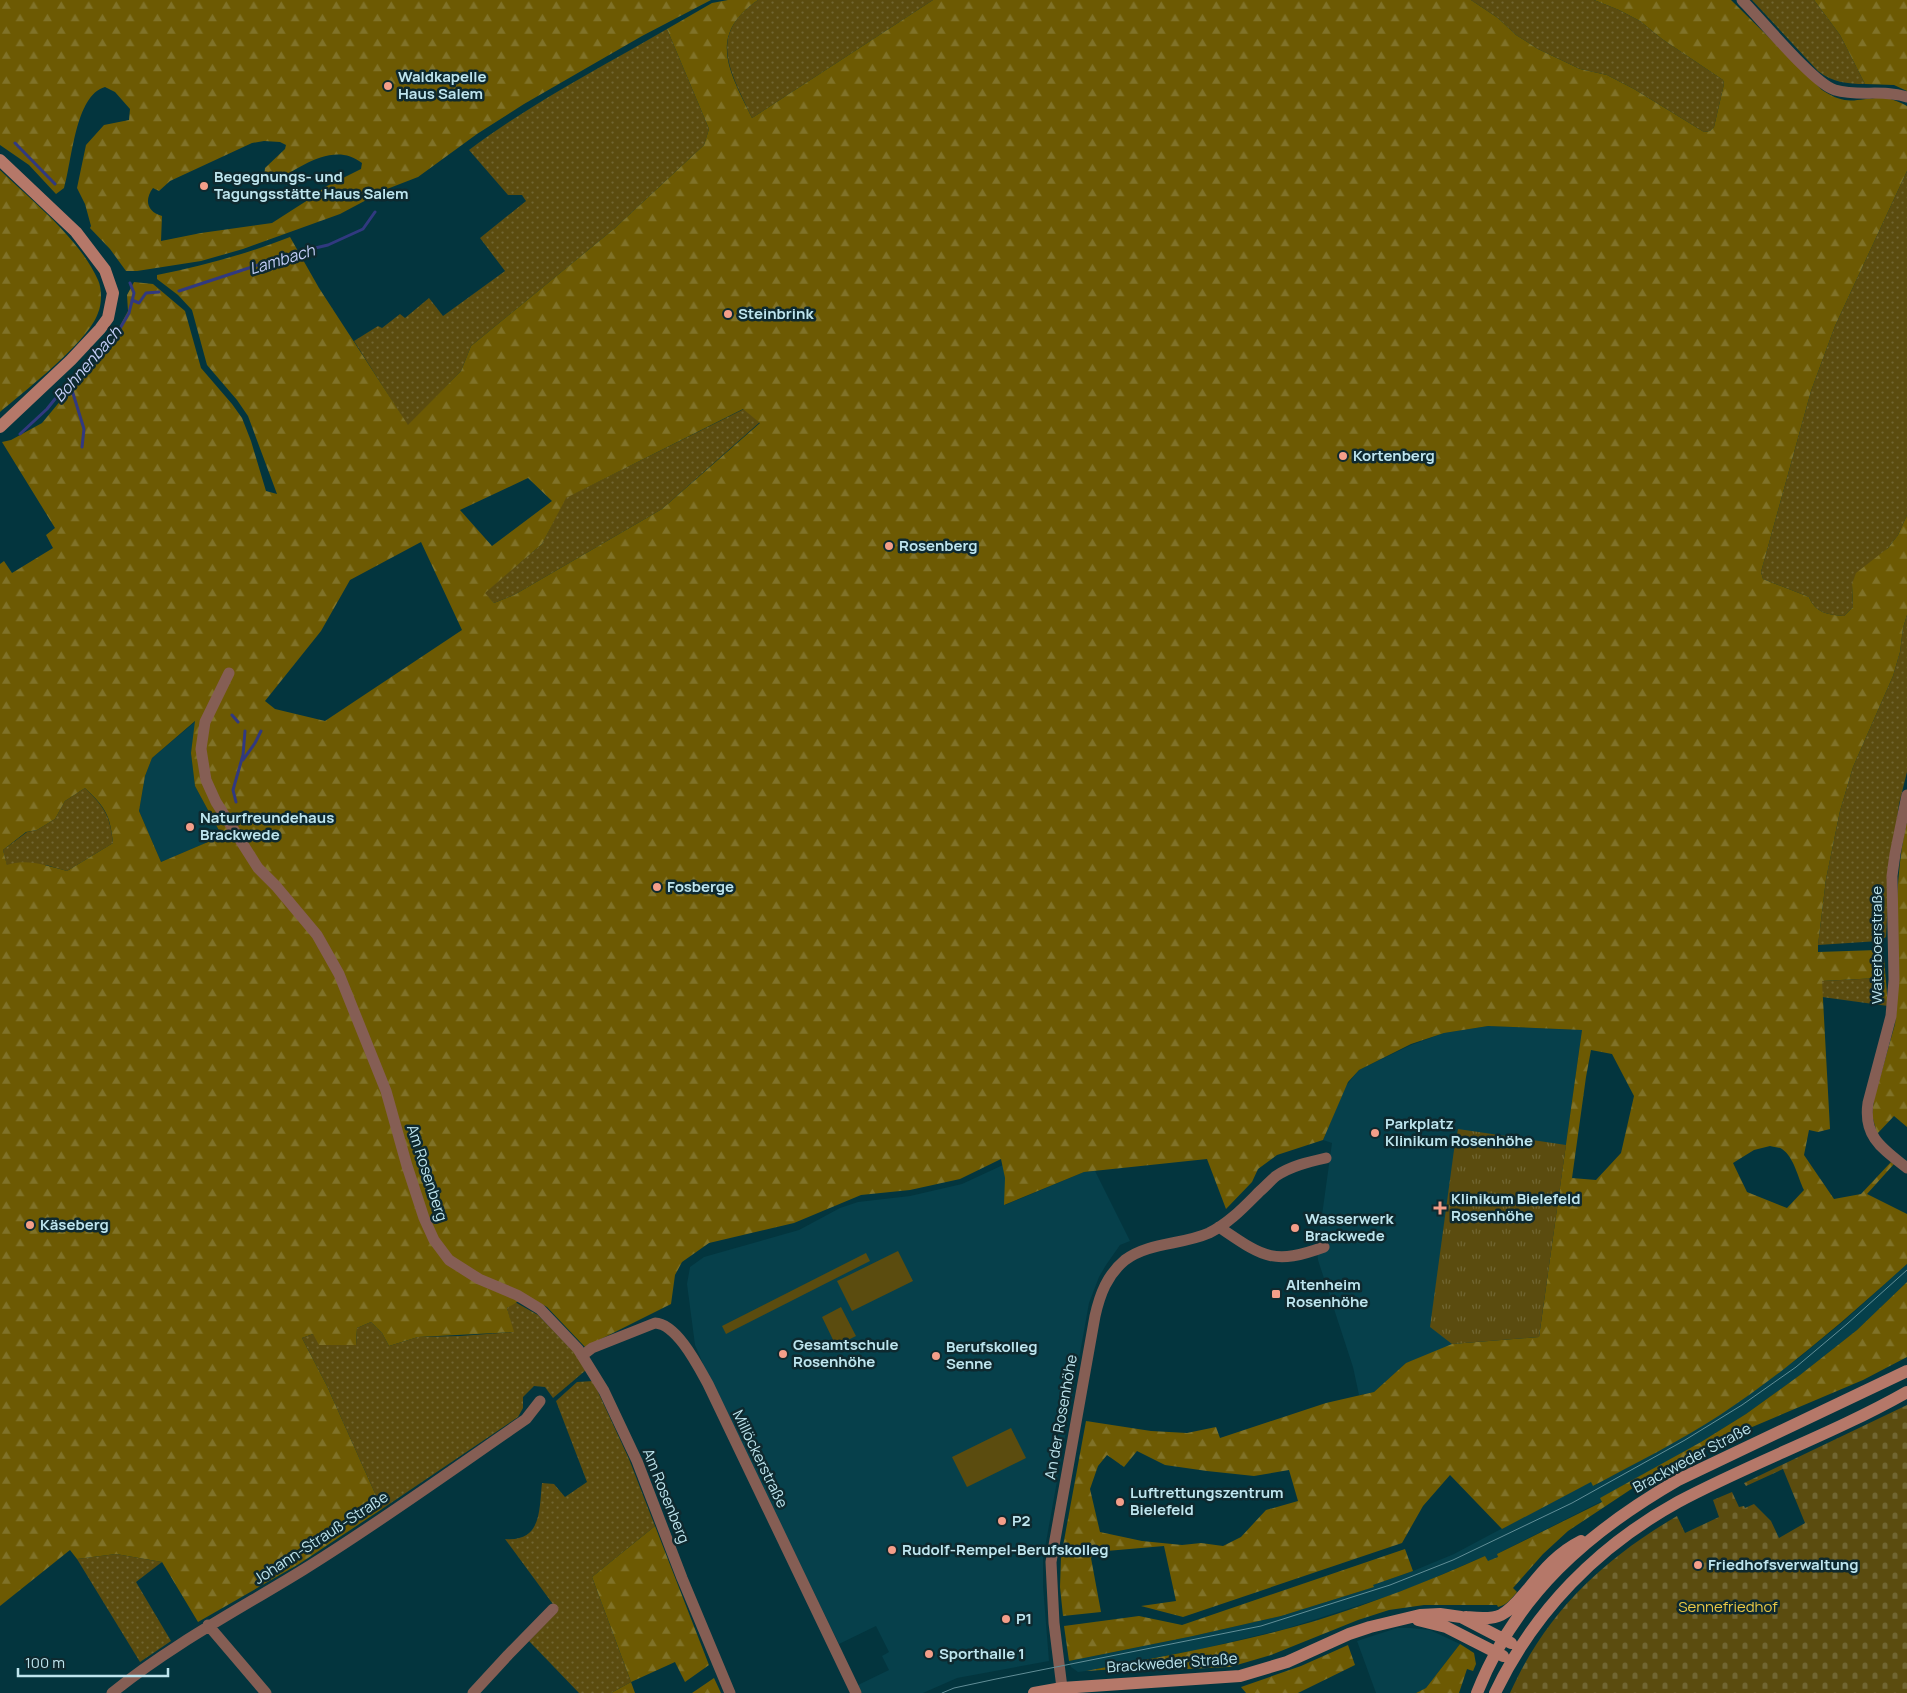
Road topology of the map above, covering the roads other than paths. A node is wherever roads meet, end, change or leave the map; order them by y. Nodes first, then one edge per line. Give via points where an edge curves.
1 (1742, 0) edge
2 (1907, 97) edge
3 (0, 160) edge
4 (0, 427) edge
5 (229, 672) dead end
6 (1907, 795) edge
7 (1326, 1158) dead end
8 (1907, 1168) edge
9 (1219, 1227) junction
10 (1324, 1247) dead end
11 (583, 1355) junction
12 (1907, 1371) edge
13 (1907, 1392) edge
14 (540, 1402) dead end
15 (1598, 1532) junction
16 (553, 1609) dead end
17 (1461, 1617) junction
18 (1394, 1621) junction
19 (208, 1625) junction
20 (1503, 1639) junction
21 (1519, 1648) junction
22 (1496, 1652) junction
23 (1512, 1660) junction
24 (1062, 1688) junction
25 (112, 1693) edge
26 (266, 1693) edge
27 (473, 1693) edge
28 (730, 1693) edge
29 (856, 1693) edge
30 (1034, 1693) edge
31 (1477, 1693) edge
32 (1495, 1693) edge

1 - 2 street via 1813,76 1832,90 1885,92
3 - 4 main road via 76,232 105,270 113,293 108,318 100,329
5 - 11 street, Am Rosenberg via 205,722 201,750 206,780 219,808 258,868 317,935 339,974 386,1091 421,1209 434,1240 457,1265 540,1309
6 - 8 street, Waterboerstraße via 1892,876 1894,980 1891,1016 1866,1115 1876,1142
7 - 9 street, An der Rosenhöhe via 1279,1174 1236,1216
9 - 10 street via 1247,1246 1274,1257 1298,1256
9 - 24 street, An der Rosenhöhe via 1197,1237 1132,1256 1112,1274 1100,1295 1051,1562 1053,1614
11 - 28 street, Am Rosenberg via 637,1461
11 - 29 street, Millöckerstraße via 592,1348 655,1323 664,1326 685,1347 708,1384
12 - 15 main road, Brackweder Straße via 1678,1480
13 - 21 main road via 1685,1499 1637,1528 1604,1552 1568,1586
14 - 19 street, Johann-Strauß-Straße via 526,1419 304,1570
15 - 17 main road via 1565,1549 1502,1615
15 - 20 main road, Brackweder Straße via 1548,1578
16 - 27 street
17 - 18 main road, Brackweder Straße via 1420,1615
17 - 20 main road, Brackweder Straße
18 - 22 main road, Brackweder Straße via 1433,1622
18 - 24 main road, Brackweder Straße via 1349,1634 1287,1662 1240,1676
19 - 25 street, Johann-Strauß-Straße
19 - 26 street
20 - 21 main road, Brackweder Straße
20 - 22 main road, Brackweder Straße
21 - 23 main road
22 - 23 main road, Brackweder Straße
22 - 31 main road
23 - 32 main road
24 - 30 main road, Brackweder Straße

